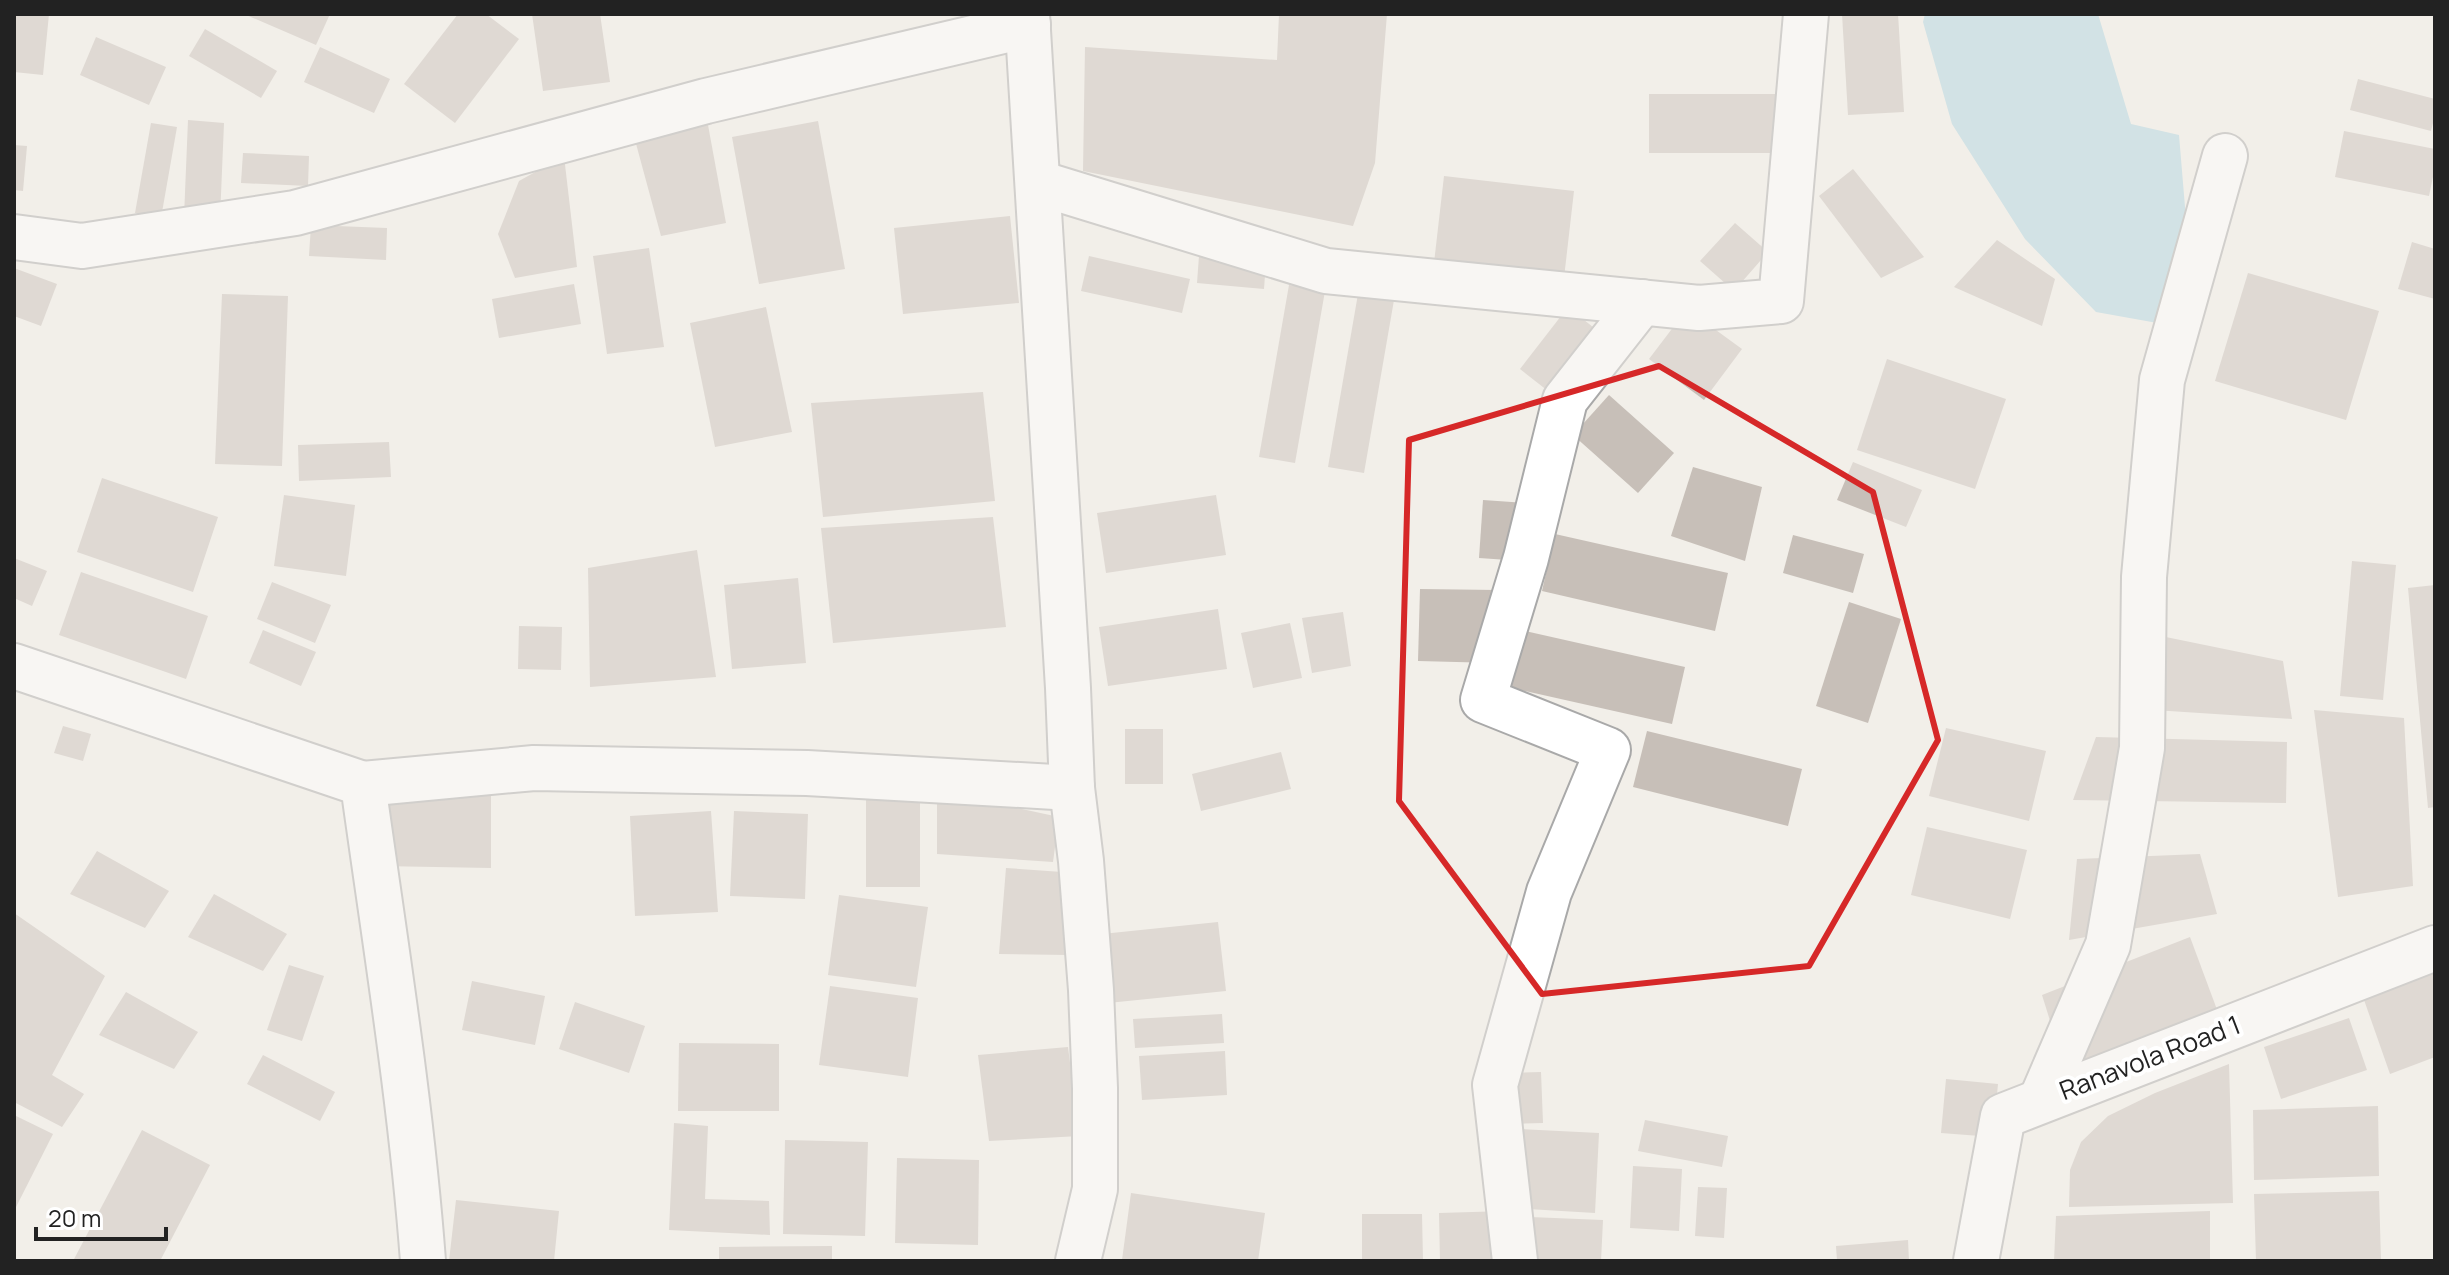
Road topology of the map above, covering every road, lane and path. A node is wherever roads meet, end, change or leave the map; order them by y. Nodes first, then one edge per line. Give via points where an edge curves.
1 (1806, 14) edge
2 (1028, 20) edge
3 (2225, 156) dead end
4 (1039, 183) junction
5 (14, 237) edge
6 (1642, 302) junction
7 (14, 666) edge
8 (363, 784) junction
9 (1072, 788) junction
10 (2435, 948) edge
11 (2041, 1100) junction
12 (423, 1261) edge
13 (1078, 1261) edge
14 (1515, 1261) edge
15 (1976, 1261) edge

1 - 6 street via 1781,301 1699,308
2 - 4 street
2 - 5 street via 295,213 82,246
3 - 11 street via 2162,380 2144,577 2142,748 2108,945
4 - 6 street via 1326,271
4 - 9 street
6 - 14 street via 1565,400 1526,558 1483,700 1608,750 1549,892 1495,1085
7 - 8 street
8 - 9 street via 534,768 807,773
8 - 12 street via 387,939
9 - 13 street via 1095,1088 1095,1189
10 - 11 street, Ranavola Road 1
11 - 15 street, Ranavola Road 1 via 2003,1116

